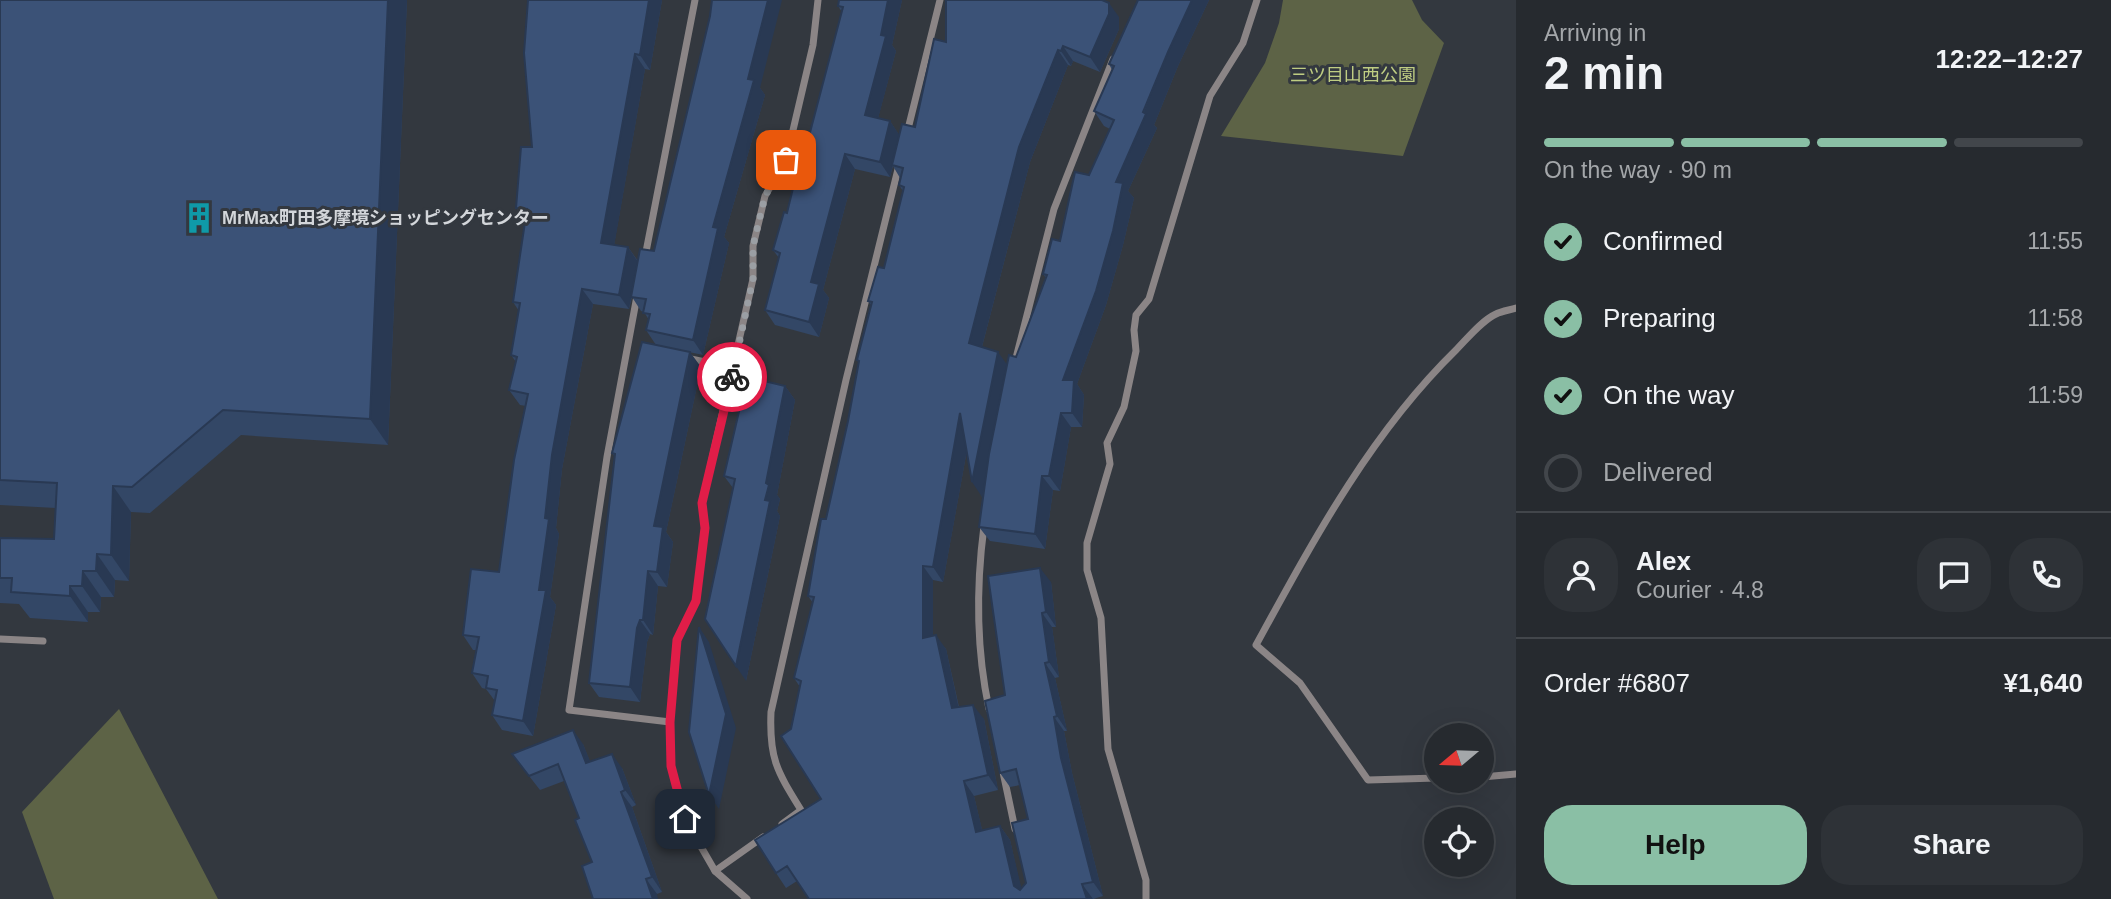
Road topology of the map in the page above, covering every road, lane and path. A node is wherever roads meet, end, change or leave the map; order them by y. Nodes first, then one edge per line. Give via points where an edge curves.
1 (695, 0) edge
2 (818, 0) edge
3 (940, 0) edge
4 (1257, 0) edge
5 (1117, 51) edge
6 (904, 145) edge
7 (901, 158) edge
8 (643, 266) edge
9 (638, 292) edge
10 (1516, 308) edge
11 (627, 345) junction
12 (641, 348) edge
13 (681, 357) edge
14 (734, 368) junction
15 (1013, 372) edge
16 (985, 517) edge
17 (0, 639) edge
18 (43, 641) dead end
19 (991, 716) edge
20 (670, 722) junction
21 (1002, 768) edge
22 (1516, 775) edge
23 (1494, 776) edge
24 (1424, 778) edge
25 (1016, 834) edge
26 (715, 871) junction
27 (747, 899) edge
28 (1146, 899) edge

1 - 8 street
2 - 14 street via 813,46 786,160 765,196 753,246 753,279
3 - 6 street
4 - 28 street via 1243,43 1210,96 1149,299 1136,315 1136,351 1124,407 1107,443 1110,464 1087,543 1087,570 1101,618 1108,749 1146,880
5 - 15 street via 1054,209
7 - 26 street via 771,712 769,746 778,773 801,810
9 - 11 street
10 - 24 street via 1494,315 1470,336 1396,417 1324,522 1256,645 1300,683 1368,780
11 - 12 street
11 - 20 street via 569,710
13 - 14 street
14 - 20 street via 702,503 705,528 696,601 677,640
16 - 19 street via 978,572 979,635
17 - 18 street
20 - 26 street via 671,766 685,819
21 - 25 street
22 - 23 street
26 - 27 street

